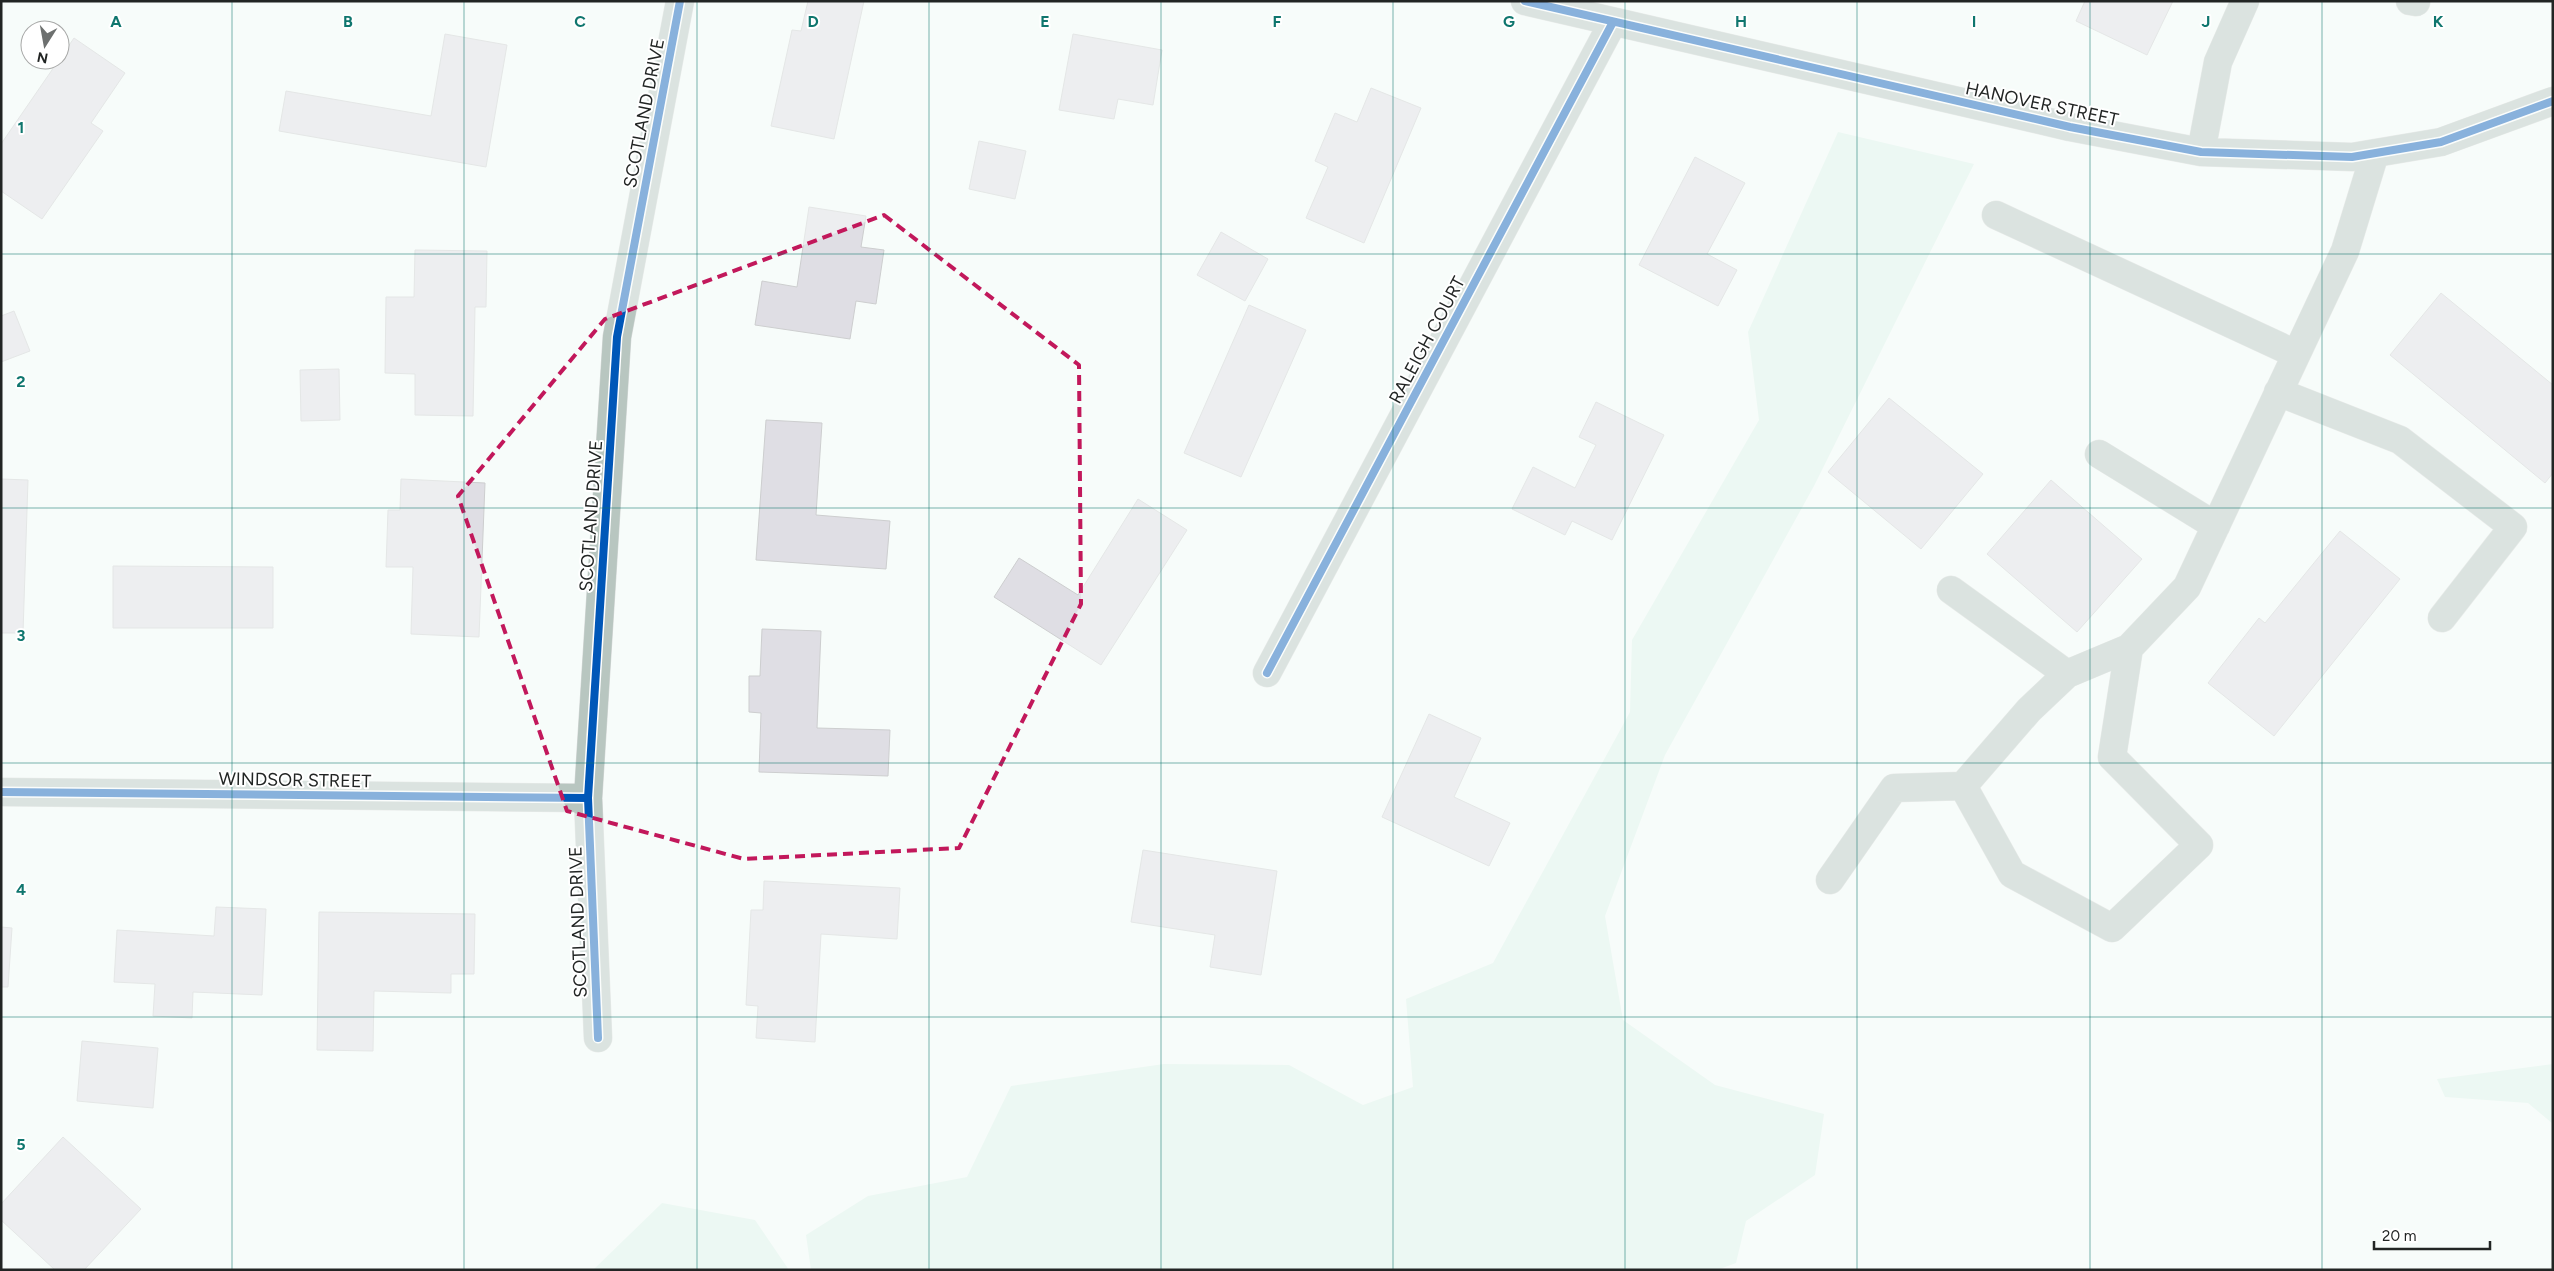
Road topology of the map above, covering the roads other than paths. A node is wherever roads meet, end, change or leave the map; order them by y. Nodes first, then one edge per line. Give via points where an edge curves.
1 (680, 1) edge
2 (1526, 1) edge
3 (2245, 1) edge
4 (1613, 22) junction
5 (2553, 101) edge
6 (2202, 152) junction
7 (2375, 153) junction
8 (1996, 215) dead end
9 (2296, 354) junction
10 (2278, 392) junction
11 (2099, 454) dead end
12 (2216, 526) junction
13 (1951, 590) dead end
14 (2442, 618) dead end
15 (2129, 648) junction
16 (1267, 673) dead end
17 (2067, 674) junction
18 (1963, 786) junction
19 (1, 792) edge
20 (588, 798) junction
21 (1830, 880) dead end
22 (598, 1038) dead end

1 - 20 street, SCOTLAND DRIVE via 617,336
2 - 4 street, HANOVER STREET
3 - 6 street via 2218,62
4 - 6 street, HANOVER STREET via 2070,128
4 - 16 street, RALEIGH COURT
5 - 7 street, HANOVER STREET via 2441,142
6 - 7 street, HANOVER STREET via 2352,157
7 - 9 street via 2345,251
8 - 9 street
9 - 10 street
10 - 12 street
10 - 14 street via 2400,440 2513,527
11 - 12 street
12 - 15 street via 2187,587
13 - 17 street
15 - 17 street
15 - 18 street via 2112,757 2199,845 2112,928 2012,874
17 - 18 street via 2029,710
18 - 21 street via 1894,788
19 - 20 street, WINDSOR STREET
20 - 22 street, SCOTLAND DRIVE

